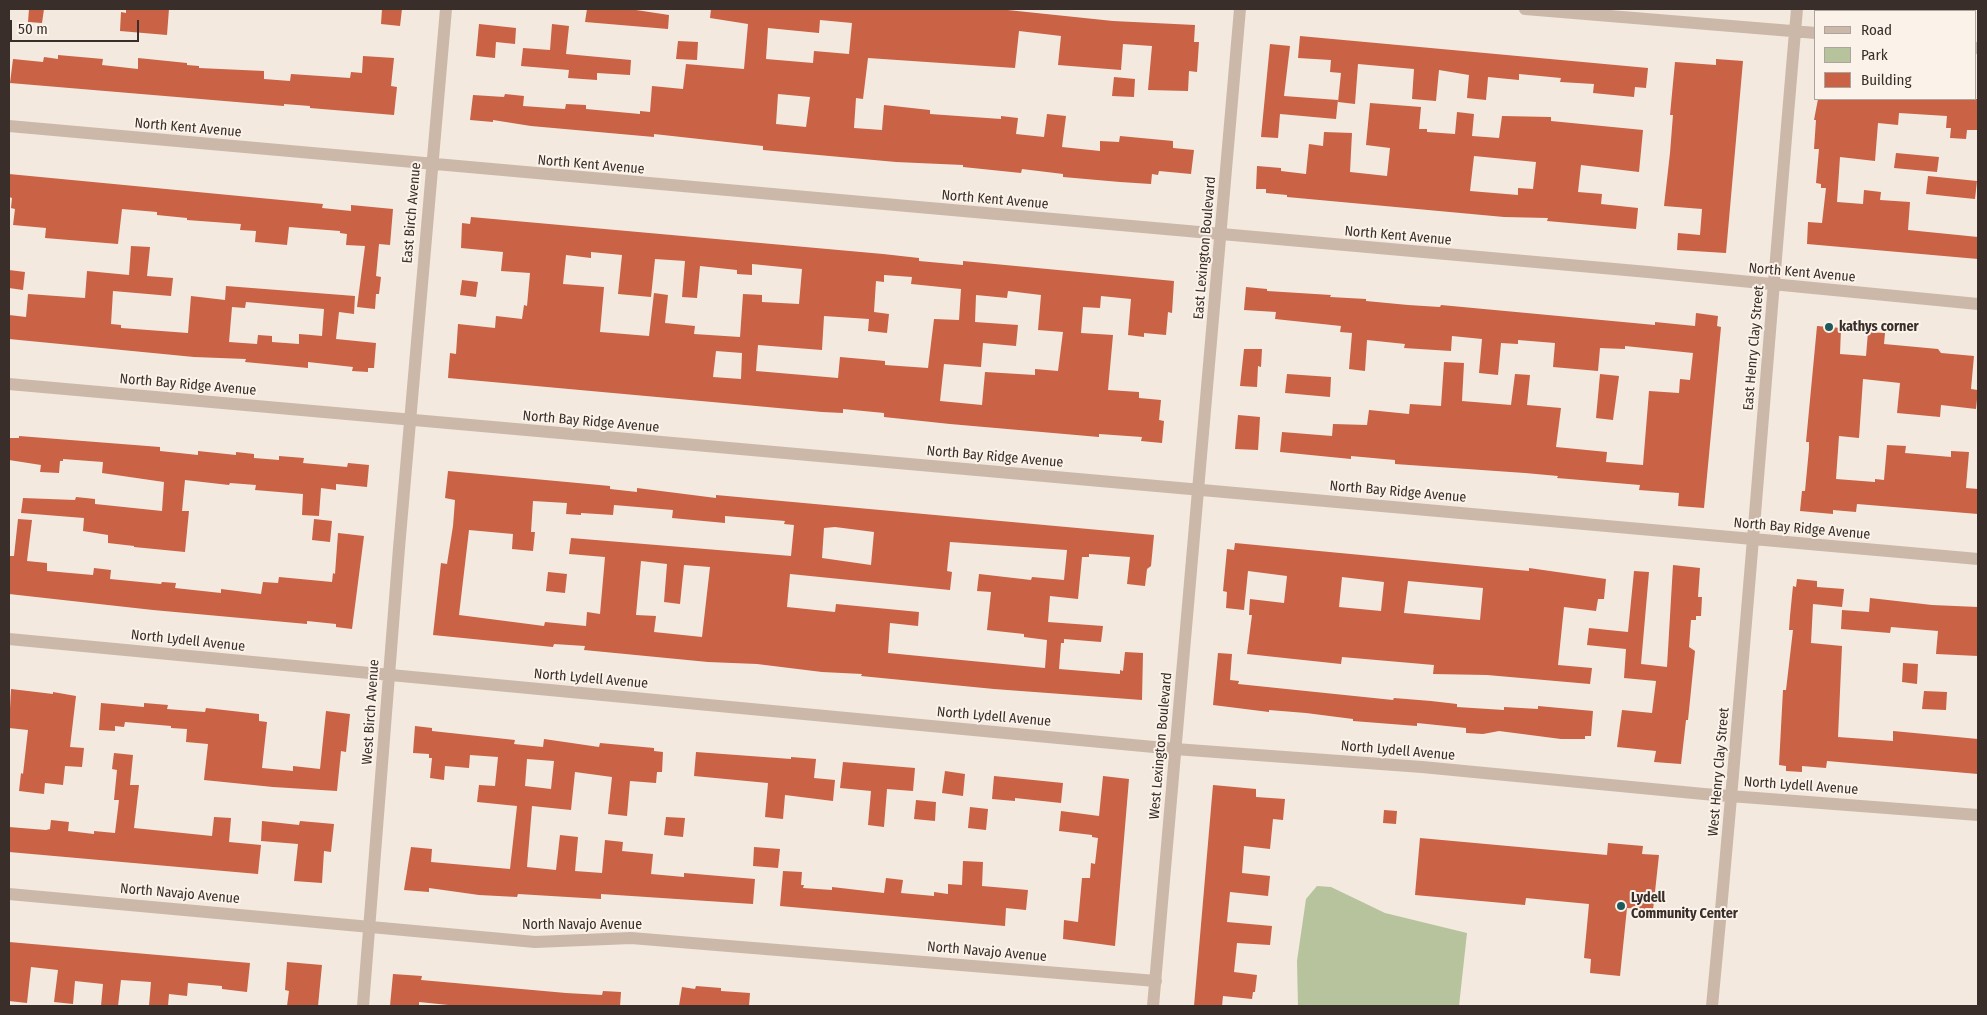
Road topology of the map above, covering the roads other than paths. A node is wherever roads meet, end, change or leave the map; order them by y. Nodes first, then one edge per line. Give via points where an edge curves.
1 (446, 9) edge
2 (1240, 9) edge
3 (1525, 9) edge
4 (1797, 9) edge
5 (1795, 32) junction
6 (1814, 34) edge
7 (9, 126) edge
8 (432, 166) junction
9 (1221, 235) junction
10 (1774, 286) junction
11 (1978, 304) edge
12 (9, 384) edge
13 (410, 421) junction
14 (1199, 489) junction
15 (1752, 540) junction
16 (1978, 559) edge
17 (9, 639) edge
18 (389, 676) junction
19 (1176, 749) junction
20 (1732, 796) junction
21 (1978, 815) edge
22 (9, 894) edge
23 (370, 926) junction
24 (1156, 981) junction
25 (363, 1006) edge
26 (1153, 1006) edge
27 (1712, 1006) edge

1 - 8 street, East Birch Avenue
2 - 9 street, East Lexington Boulevard
3 - 5 street
4 - 5 street, East Henry Clay Street
5 - 6 street
5 - 10 street, East Henry Clay Street
7 - 8 street, North Kent Avenue
8 - 9 street, North Kent Avenue
8 - 13 street, East Birch Avenue
9 - 10 street, North Kent Avenue
9 - 14 street, East Lexington Boulevard
10 - 11 street, North Kent Avenue
10 - 15 street, East Henry Clay Street
12 - 13 street, North Bay Ridge Avenue
13 - 14 street, North Bay Ridge Avenue
13 - 18 street, West Birch Avenue
14 - 15 street, North Bay Ridge Avenue
14 - 19 street, West Lexington Boulevard
15 - 16 street, North Bay Ridge Avenue
15 - 20 street, West Henry Clay Street
17 - 18 street, North Lydell Avenue
18 - 19 street, North Lydell Avenue
18 - 23 street, West Birch Avenue
19 - 20 street, North Lydell Avenue
19 - 24 street, West Lexington Boulevard
20 - 21 street, North Lydell Avenue
20 - 27 street, West Henry Clay Street
22 - 23 street, North Navajo Avenue
23 - 24 street, North Navajo Avenue via 535,942 632,938
23 - 25 street, West Birch Avenue
24 - 26 street, West Lexington Boulevard

